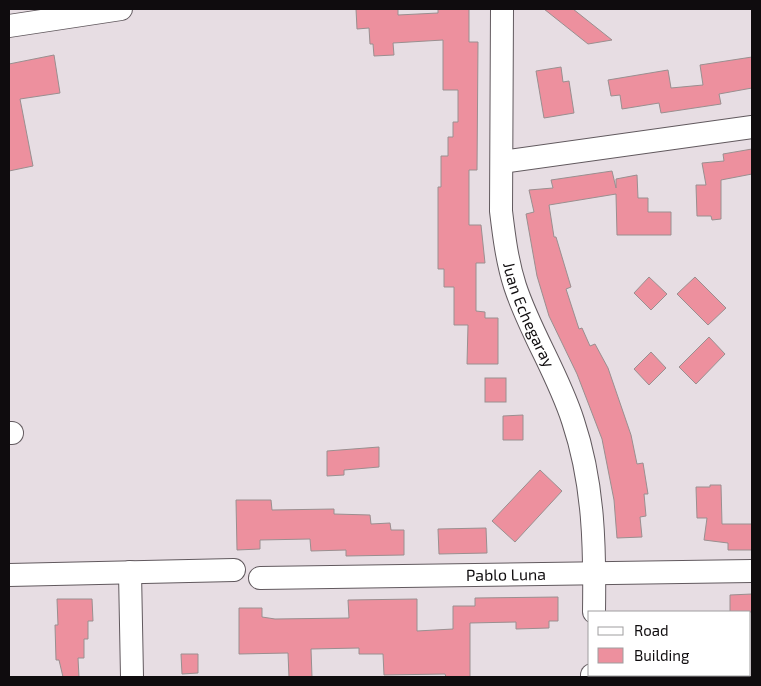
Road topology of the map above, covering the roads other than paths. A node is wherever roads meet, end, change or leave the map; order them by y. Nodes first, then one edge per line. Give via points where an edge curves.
1 (121, 9) edge
2 (502, 9) edge
3 (69, 13) edge
4 (16, 20) edge
5 (752, 127) edge
6 (502, 162) junction
7 (234, 570) dead end
8 (752, 571) edge
9 (130, 572) junction
10 (594, 573) junction
11 (9, 574) edge
12 (260, 578) dead end
13 (594, 611) edge
14 (132, 677) edge

1 - 3 street
2 - 6 street, Juan Echegaray
3 - 4 street
5 - 6 street
6 - 10 street, Juan Echegaray via 501,211 510,268 580,444 591,499
7 - 9 street
8 - 10 street, Pablo Luna
9 - 11 street
9 - 14 street
10 - 12 street, Pablo Luna
10 - 13 street, Juan Echegaray

